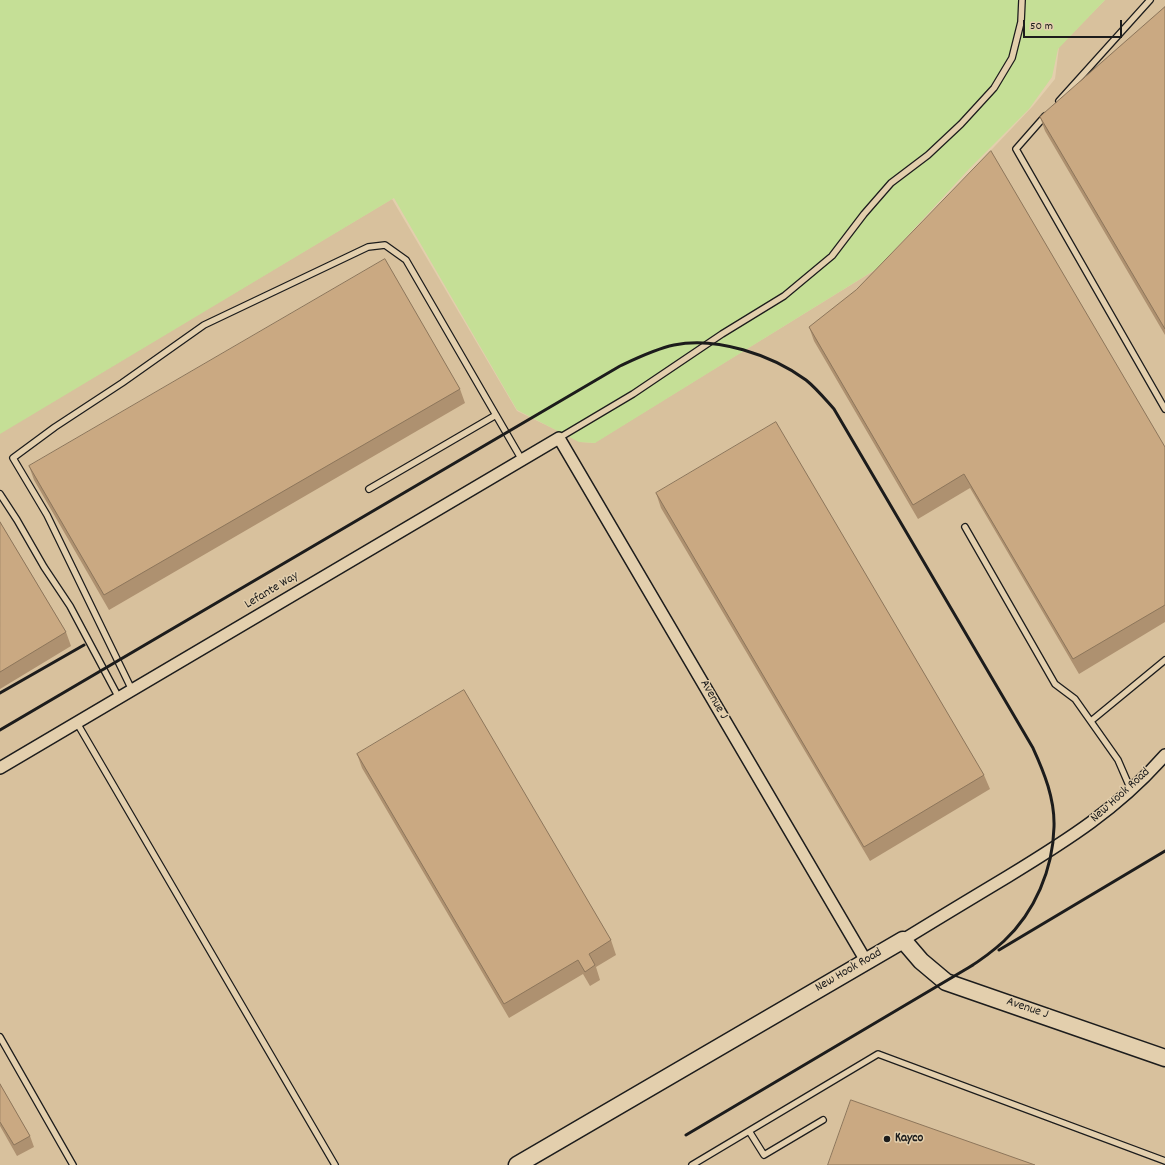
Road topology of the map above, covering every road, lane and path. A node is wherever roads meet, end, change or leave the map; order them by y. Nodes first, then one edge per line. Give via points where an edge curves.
1 (1022, 0) edge
2 (1150, 0) edge
3 (1054, 107) edge
4 (1048, 113) edge
5 (1165, 409) edge
6 (496, 415) junction
7 (559, 438) junction
8 (522, 460) junction
9 (369, 488) dead end
10 (0, 494) edge
11 (965, 527) dead end
12 (1165, 660) edge
13 (132, 690) junction
14 (118, 698) junction
15 (1091, 721) junction
16 (77, 723) junction
17 (1165, 755) edge
18 (0, 768) edge
19 (1132, 790) junction
20 (903, 940) junction
21 (866, 961) junction
22 (0, 1037) edge
23 (1165, 1058) edge
24 (824, 1120) dead end
25 (749, 1131) junction
26 (1165, 1161) edge
27 (73, 1165) edge
28 (335, 1165) edge
29 (517, 1165) edge
30 (692, 1165) edge

1 - 7 lane via 1021,22 1012,58 994,88 928,155 891,183 832,256 784,296 633,394
2 - 3 lane
4 - 5 lane via 1016,149
6 - 8 lane
6 - 9 lane
6 - 13 lane via 406,260 385,245 368,247 204,325 13,458 47,515
7 - 8 street, Lefante Way
7 - 21 street, Avenue J
8 - 13 street, Lefante Way
10 - 14 lane via 70,606
11 - 15 lane via 1055,684 1075,699
12 - 15 lane
13 - 14 street, Lefante Way
14 - 16 street, Lefante Way
15 - 19 lane via 1118,760
16 - 18 street, Lefante Way
16 - 28 lane
17 - 19 street, New Hook Road
19 - 20 street, New Hook Road via 1098,819 1060,845
20 - 21 street, New Hook Road
20 - 23 street, Avenue J via 921,961 946,982
21 - 29 street, New Hook Road
22 - 27 lane
24 - 25 lane via 764,1155
25 - 26 lane via 878,1054
25 - 30 lane

